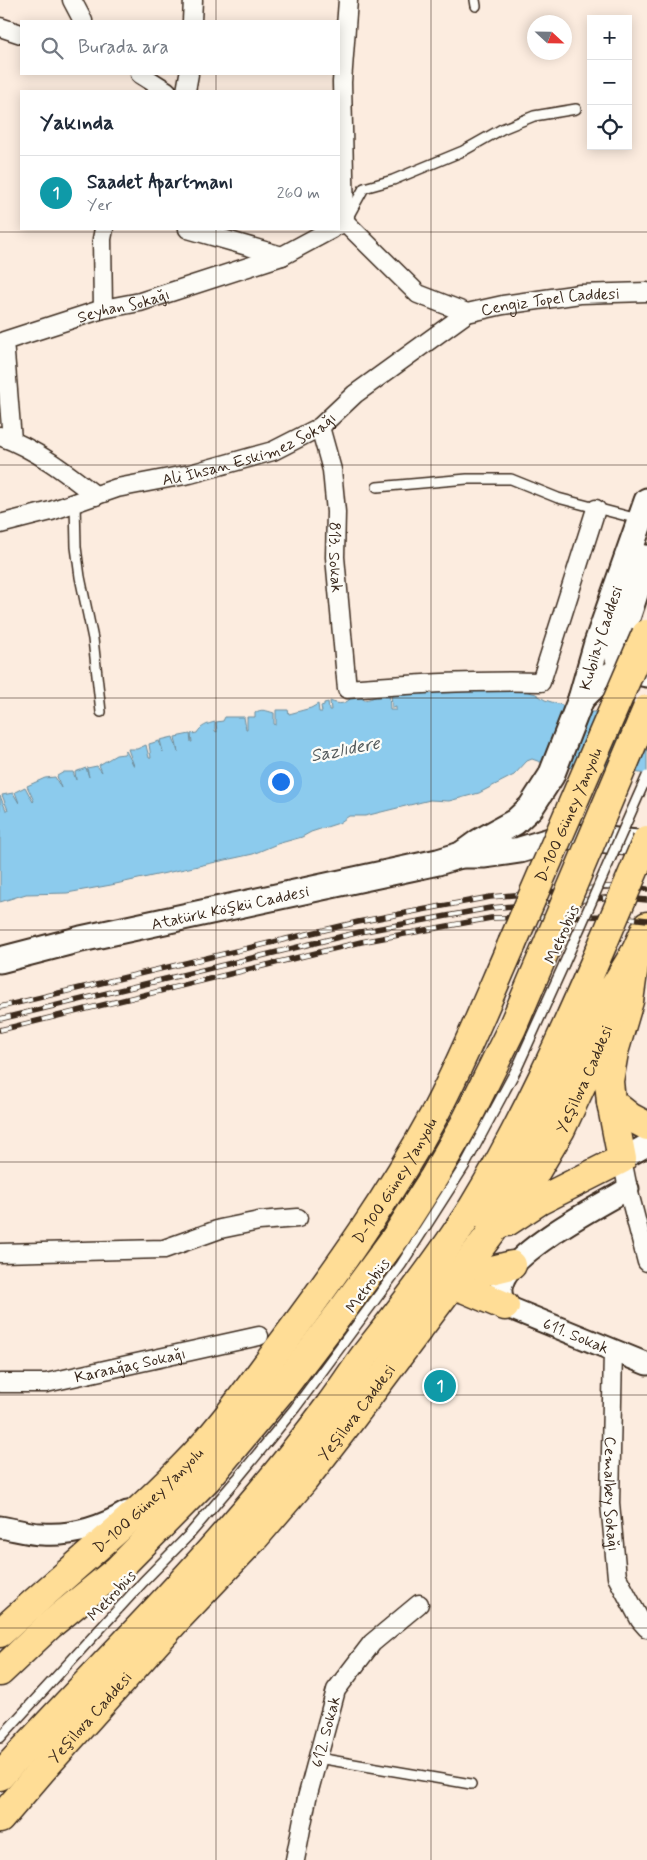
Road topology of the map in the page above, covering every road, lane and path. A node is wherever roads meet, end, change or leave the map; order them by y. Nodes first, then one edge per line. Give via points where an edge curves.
1 (72, 0) edge
2 (193, 0) edge
3 (348, 0) edge
4 (82, 20) edge
5 (192, 20) edge
6 (0, 27) edge
7 (20, 34) edge
8 (189, 75) edge
9 (144, 81) edge
10 (165, 90) edge
11 (186, 90) edge
12 (576, 109) dead end
13 (340, 176) edge
14 (340, 222) edge
15 (340, 224) edge
16 (104, 230) edge
17 (191, 230) edge
18 (327, 230) edge
19 (282, 256) junction
20 (647, 292) edge
21 (103, 309) junction
22 (467, 313) junction
23 (2, 341) edge
24 (320, 427) junction
25 (6, 438) edge
26 (377, 487) dead end
27 (96, 496) junction
28 (75, 503) junction
29 (596, 509) junction
30 (644, 510) edge
31 (0, 524) edge
32 (647, 558) edge
33 (646, 633) edge
34 (621, 669) junction
35 (647, 674) edge
36 (581, 699) junction
37 (647, 709) edge
38 (101, 712) dead end
39 (551, 776) junction
40 (647, 776) edge
41 (566, 836) junction
42 (647, 840) edge
43 (647, 844) edge
44 (461, 854) junction
45 (647, 926) edge
46 (636, 951) junction
47 (0, 960) edge
48 (611, 1102) junction
49 (647, 1126) edge
50 (647, 1145) edge
51 (622, 1159) junction
52 (628, 1190) junction
53 (298, 1218) dead end
54 (488, 1236) junction
55 (0, 1253) edge
56 (647, 1262) edge
57 (512, 1265) junction
58 (451, 1285) junction
59 (406, 1305) junction
60 (505, 1306) junction
61 (259, 1336) dead end
62 (613, 1350) junction
63 (647, 1364) edge
64 (0, 1383) edge
65 (157, 1493) junction
66 (0, 1527) edge
67 (418, 1604) dead end
68 (647, 1628) edge
69 (0, 1633) edge
70 (0, 1672) edge
71 (0, 1738) edge
72 (318, 1758) junction
73 (0, 1776) edge
74 (471, 1784) dead end
75 (0, 1819) edge
76 (295, 1860) edge

1 - 4 street
2 - 5 street
3 - 13 street
6 - 7 street
8 - 11 street
9 - 10 street
12 - 14 lane via 534,116 463,151 393,180 364,188
15 - 22 street, Cengiz Topel Caddesi via 418,294
16 - 21 street
17 - 19 street
18 - 19 street, Seyhan Sokağı
19 - 21 street, Seyhan Sokağı via 140,302
20 - 22 street, Cengiz Topel Caddesi via 580,294
21 - 23 street, Seyhan Sokağı
22 - 24 street, Ali İhsan Eskimez Sokağı via 355,394
23 - 25 street, Seyhan Sokağı
24 - 27 street, Ali İhsan Eskimez Sokağı via 273,451 190,474 117,488
24 - 29 street, 813. Sokak via 332,470 336,512 335,557 347,689 412,684 541,682
25 - 27 street via 67,472
26 - 29 lane via 467,479 511,479
27 - 28 street, Ali İhsan Eskimez Sokağı
28 - 31 street, Ali İhsan Eskimez Sokağı
28 - 38 lane via 76,547 93,639
29 - 30 lane
30 - 36 main road, Kubilay Caddesi via 597,643
32 - 34 main road, Kubilay Caddesi via 619,642 617,654
33 - 65 main road, D-100 Güney Yanyolu, bridge via 435,1113 361,1235 245,1394 186,1465
34 - 35 main road
34 - 36 main road via 596,684
36 - 39 main road, Kubilay Caddesi
37 - 70 main road, bridge via 512,1028 465,1123 395,1238 279,1393 201,1486 117,1570 50,1625
39 - 41 main road via 558,822
39 - 44 main road, Kubilay Caddesi via 531,806 515,822
40 - 71 lane, Metrobüs, bridge via 517,1068 465,1165 400,1265 294,1408 219,1500
41 - 43 main road
41 - 44 main road via 520,850 485,855
42 - 59 main road, bridge via 567,1025 504,1150 474,1206
44 - 47 main road, Atatürk Köşkü Caddesi via 438,862 81,939
45 - 46 main road
46 - 48 main road via 629,1001 614,1052
46 - 54 main road, Yeşilova Caddesi via 596,1054 561,1129 532,1178
46 - 59 main road via 610,994 528,1153 434,1276
48 - 49 main road
48 - 51 main road
50 - 51 street
51 - 52 street
51 - 54 main road via 539,1201
52 - 56 street
52 - 57 street via 538,1244
53 - 55 street via 220,1229 164,1249
54 - 58 main road, Yeşilova Caddesi
57 - 58 main road via 463,1277
57 - 60 street via 502,1282 500,1294
58 - 60 main road
58 - 75 main road, Yeşilova Caddesi via 304,1480
59 - 73 main road via 290,1457 222,1538
60 - 62 street, 611. Sokak
61 - 64 street, Karaağaç Sokağı via 46,1383
62 - 63 street, 611. Sokak
62 - 68 street, Cemalbey Sokağı via 610,1503 617,1577
65 - 66 street via 98,1527 71,1533 42,1534
65 - 69 main road, D-100 Güney Yanyolu
67 - 72 street, 612. Sokak via 372,1643 336,1690
72 - 74 lane
72 - 76 street, 612. Sokak

